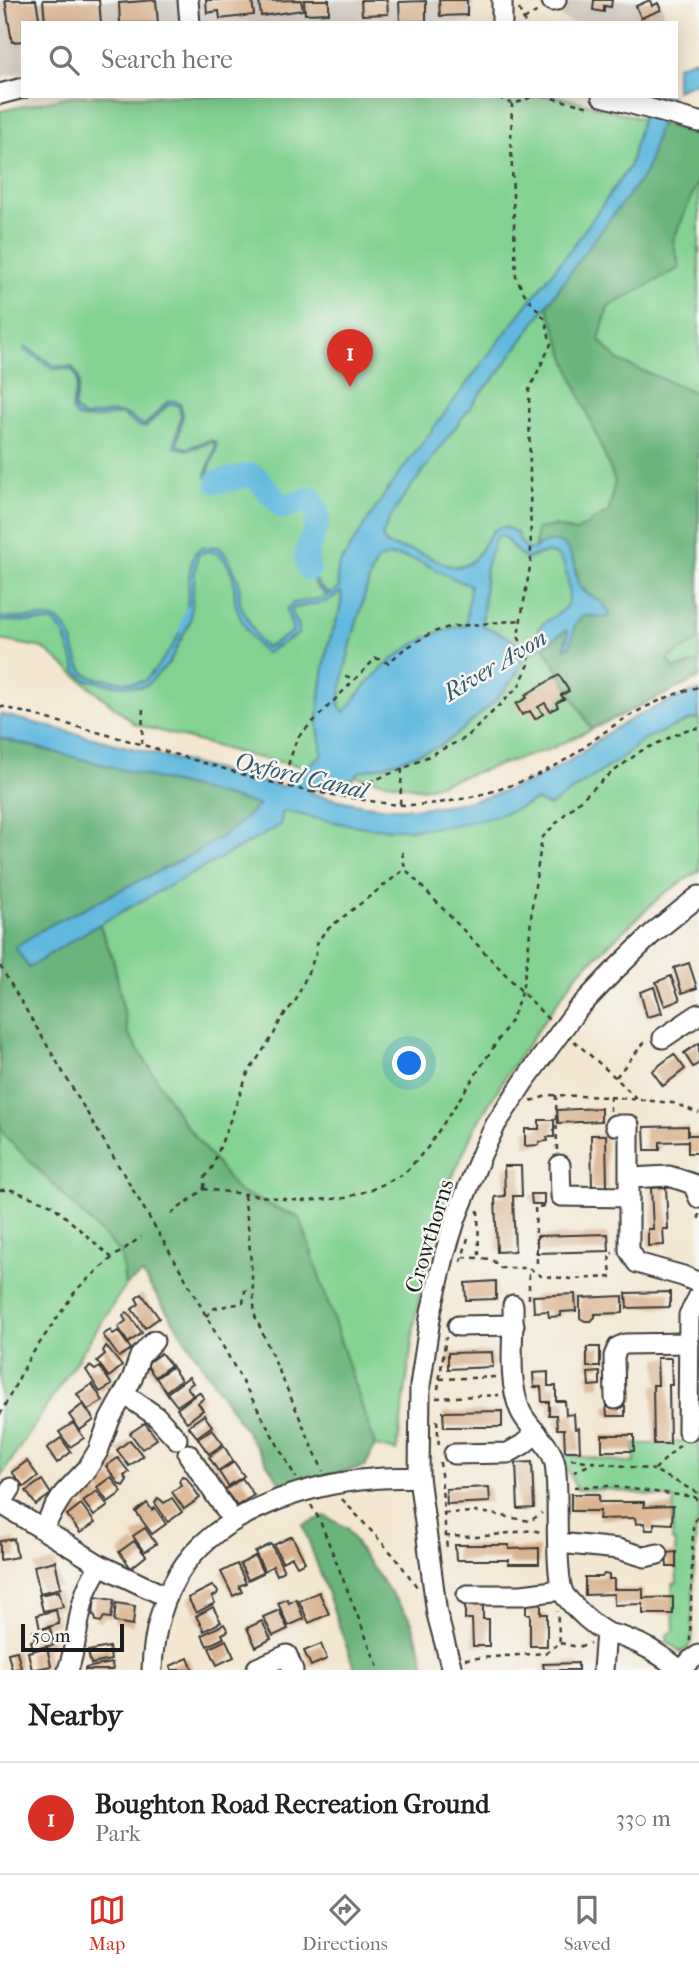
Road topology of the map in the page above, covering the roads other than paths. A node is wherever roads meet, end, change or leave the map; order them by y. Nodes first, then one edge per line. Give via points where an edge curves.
1 (188, 0) edge
2 (502, 0) edge
3 (190, 21) edge
4 (502, 21) edge
5 (21, 89) edge
6 (0, 94) edge
7 (600, 102) edge
8 (699, 122) edge
9 (699, 896) edge
10 (699, 1014) edge
11 (663, 1038) road end
12 (615, 1125) dead end
13 (560, 1165) road end
14 (630, 1188) junction
15 (699, 1198) edge
16 (699, 1283) edge
17 (699, 1296) edge
18 (513, 1305) road end
19 (514, 1325) junction
20 (452, 1331) road end
21 (154, 1341) dead end
22 (689, 1343) junction
23 (694, 1381) edge
24 (128, 1386) junction
25 (615, 1399) dead end
26 (688, 1431) road end
27 (537, 1433) junction
28 (444, 1455) road end
29 (419, 1477) junction
30 (4, 1498) edge
31 (233, 1521) junction
32 (42, 1529) junction
33 (559, 1540) junction
34 (657, 1554) dead end
35 (100, 1565) junction
36 (558, 1590) junction
37 (467, 1595) dead end
38 (167, 1597) junction
39 (606, 1635) junction
40 (459, 1664) edge
41 (688, 1664) edge
42 (257, 1668) dead end
43 (68, 1670) edge
44 (152, 1670) edge
45 (293, 1670) edge
46 (603, 1670) edge

1 - 3 street
2 - 4 street
5 - 6 street
7 - 8 street
9 - 29 street, Crowthorns via 652,934 576,1011 496,1124 445,1253 431,1312 420,1386
10 - 11 street
12 - 14 street via 629,1125
13 - 14 street via 561,1196
14 - 15 street via 669,1176 693,1184
14 - 16 street via 629,1250 637,1263
17 - 22 street via 689,1315
18 - 19 street
19 - 20 street
19 - 27 street via 514,1385 522,1414
21 - 24 street via 139,1356
22 - 23 street
22 - 25 street via 618,1347
23 - 26 street
24 - 31 street via 182,1446
24 - 32 street via 98,1451
27 - 28 street via 508,1453
27 - 33 street via 555,1462
29 - 31 street via 329,1485 287,1496
29 - 40 street, Crowthorns via 437,1614
30 - 32 street
31 - 38 street via 185,1563
32 - 35 street
33 - 34 street via 645,1557
33 - 36 street
35 - 38 street
35 - 43 street via 83,1598
36 - 37 street
36 - 39 street
38 - 44 street via 153,1644
39 - 41 street via 626,1638
39 - 46 street
42 - 45 street via 287,1656

